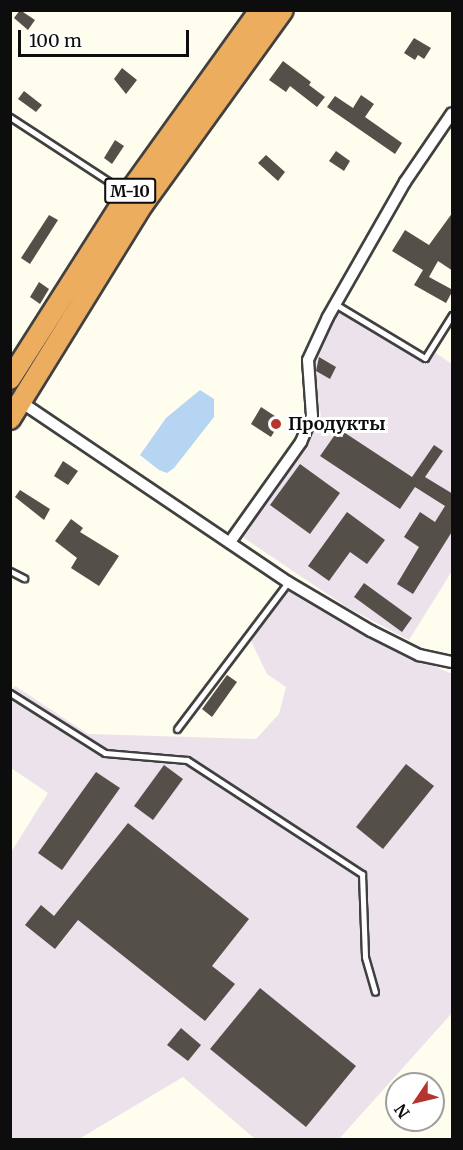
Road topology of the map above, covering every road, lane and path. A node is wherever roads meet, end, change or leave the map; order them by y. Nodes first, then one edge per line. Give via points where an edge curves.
1 (260, 10) edge
2 (283, 10) edge
3 (453, 113) edge
4 (10, 117) edge
5 (128, 194) junction
6 (335, 304) junction
7 (453, 315) edge
8 (10, 379) edge
9 (16, 411) edge
10 (230, 542) junction
11 (10, 571) edge
12 (24, 578) dead end
13 (288, 582) junction
14 (453, 662) edge
15 (10, 693) edge
16 (177, 729) dead end
17 (375, 992) dead end

1 - 5 highway, М-10
2 - 9 highway, М-10 via 143,204
3 - 6 street via 405,182
4 - 5 lane
5 - 8 highway, М-10
6 - 7 lane via 425,358
6 - 10 street via 308,360 312,416 301,442
9 - 10 street
10 - 13 street
11 - 12 lane
13 - 14 street via 419,655
13 - 16 lane
15 - 17 lane via 105,753 187,760 362,874 365,957

